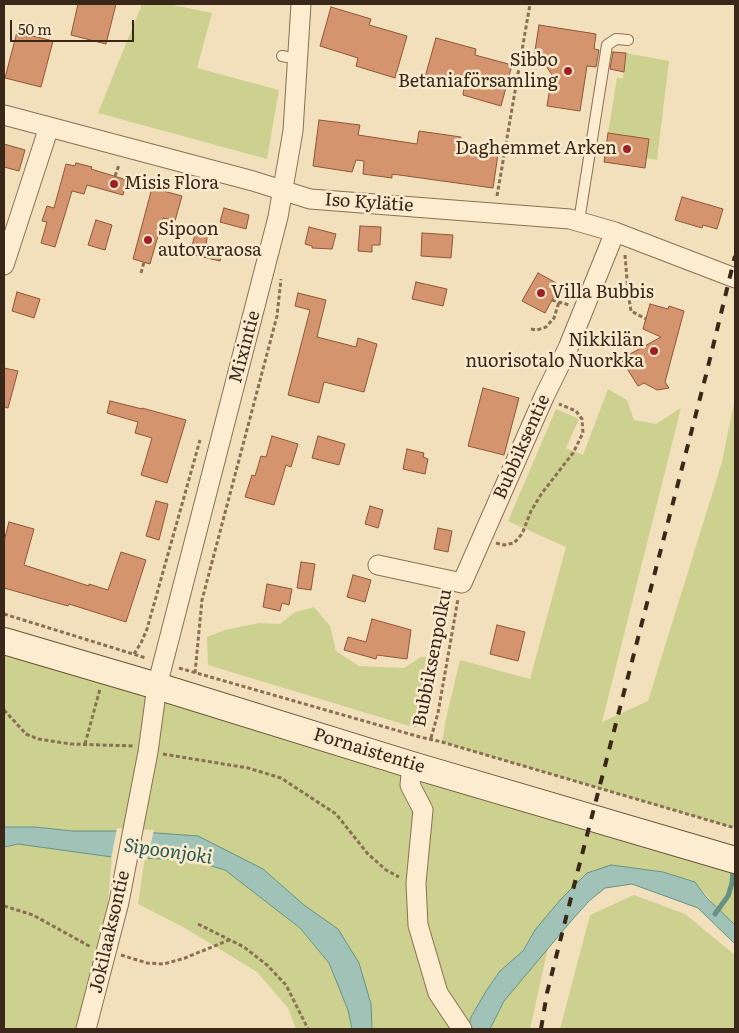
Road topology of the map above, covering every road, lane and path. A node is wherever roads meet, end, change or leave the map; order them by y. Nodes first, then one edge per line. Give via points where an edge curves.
1 (301, 4) edge
2 (530, 4) edge
3 (628, 40) dead end
4 (4, 115) edge
5 (49, 127) junction
6 (505, 152) junction
7 (524, 155) dead end
8 (119, 165) dead end
9 (115, 176) dead end
10 (284, 191) junction
11 (497, 196) dead end
12 (579, 221) junction
13 (615, 232) junction
14 (624, 254) dead end
15 (144, 262) dead end
16 (4, 265) edge
17 (141, 273) dead end
18 (282, 277) dead end
19 (735, 278) edge
20 (559, 302) dead end
21 (646, 319) dead end
22 (531, 329) dead end
23 (544, 397) junction
24 (201, 439) dead end
25 (483, 536) junction
26 (378, 565) dead end
27 (462, 583) junction
28 (4, 614) edge
29 (4, 641) edge
30 (134, 654) junction
31 (195, 673) junction
32 (160, 674) junction
33 (102, 683) dead end
34 (4, 710) edge
35 (430, 738) junction
36 (85, 744) junction
37 (148, 752) junction
38 (412, 765) junction
39 (735, 828) edge
40 (735, 860) edge
41 (416, 883) junction
42 (4, 906) edge
43 (198, 924) dead end
44 (230, 940) junction
45 (95, 949) dead end
46 (120, 954) dead end
47 (86, 1029) edge
48 (308, 1029) edge
49 (461, 1029) edge

1 - 10 street, Mixintie via 290,57 294,131
2 - 6 path
3 - 12 lane via 616,39 607,45
4 - 5 street, Iso Kylätie
5 - 10 street, Iso Kylätie
5 - 16 street
6 - 7 path
6 - 11 path
8 - 9 path
10 - 12 street, Iso Kylätie via 310,199
10 - 32 street, Mixintie
12 - 13 street, Iso Kylätie
13 - 19 street, Iso Kylätie
13 - 23 street, Bubbiksentie via 568,348
14 - 21 path via 631,311
15 - 17 path
18 - 31 path via 277,316 202,600
20 - 22 path via 554,318 546,327
23 - 25 street, Bubbiksentie
23 - 25 path via 576,411 582,419 583,433 573,453 538,499 522,534 514,543 497,544
24 - 30 path via 147,629
25 - 27 street, Bubbiksentie
26 - 27 street
27 - 35 path, Bubbiksenpolku via 438,713
28 - 30 path
29 - 32 street, Pornaistentie
30 - 32 path
31 - 32 path
31 - 35 path
32 - 37 street, Jokilaaksontie
32 - 38 street, Pornaistentie
33 - 36 path
34 - 36 path via 26,734 56,743
35 - 39 path
36 - 37 path via 135,746
37 - 41 path via 248,768 281,778 336,814 368,854 386,870
37 - 47 street, Jokilaaksontie via 119,902
38 - 40 street, Pornaistentie
38 - 41 street via 410,785 422,810
41 - 49 street via 418,925 438,993
42 - 45 path via 33,915
43 - 44 path
44 - 46 path via 164,964 147,963
44 - 48 path via 267,965 286,985

